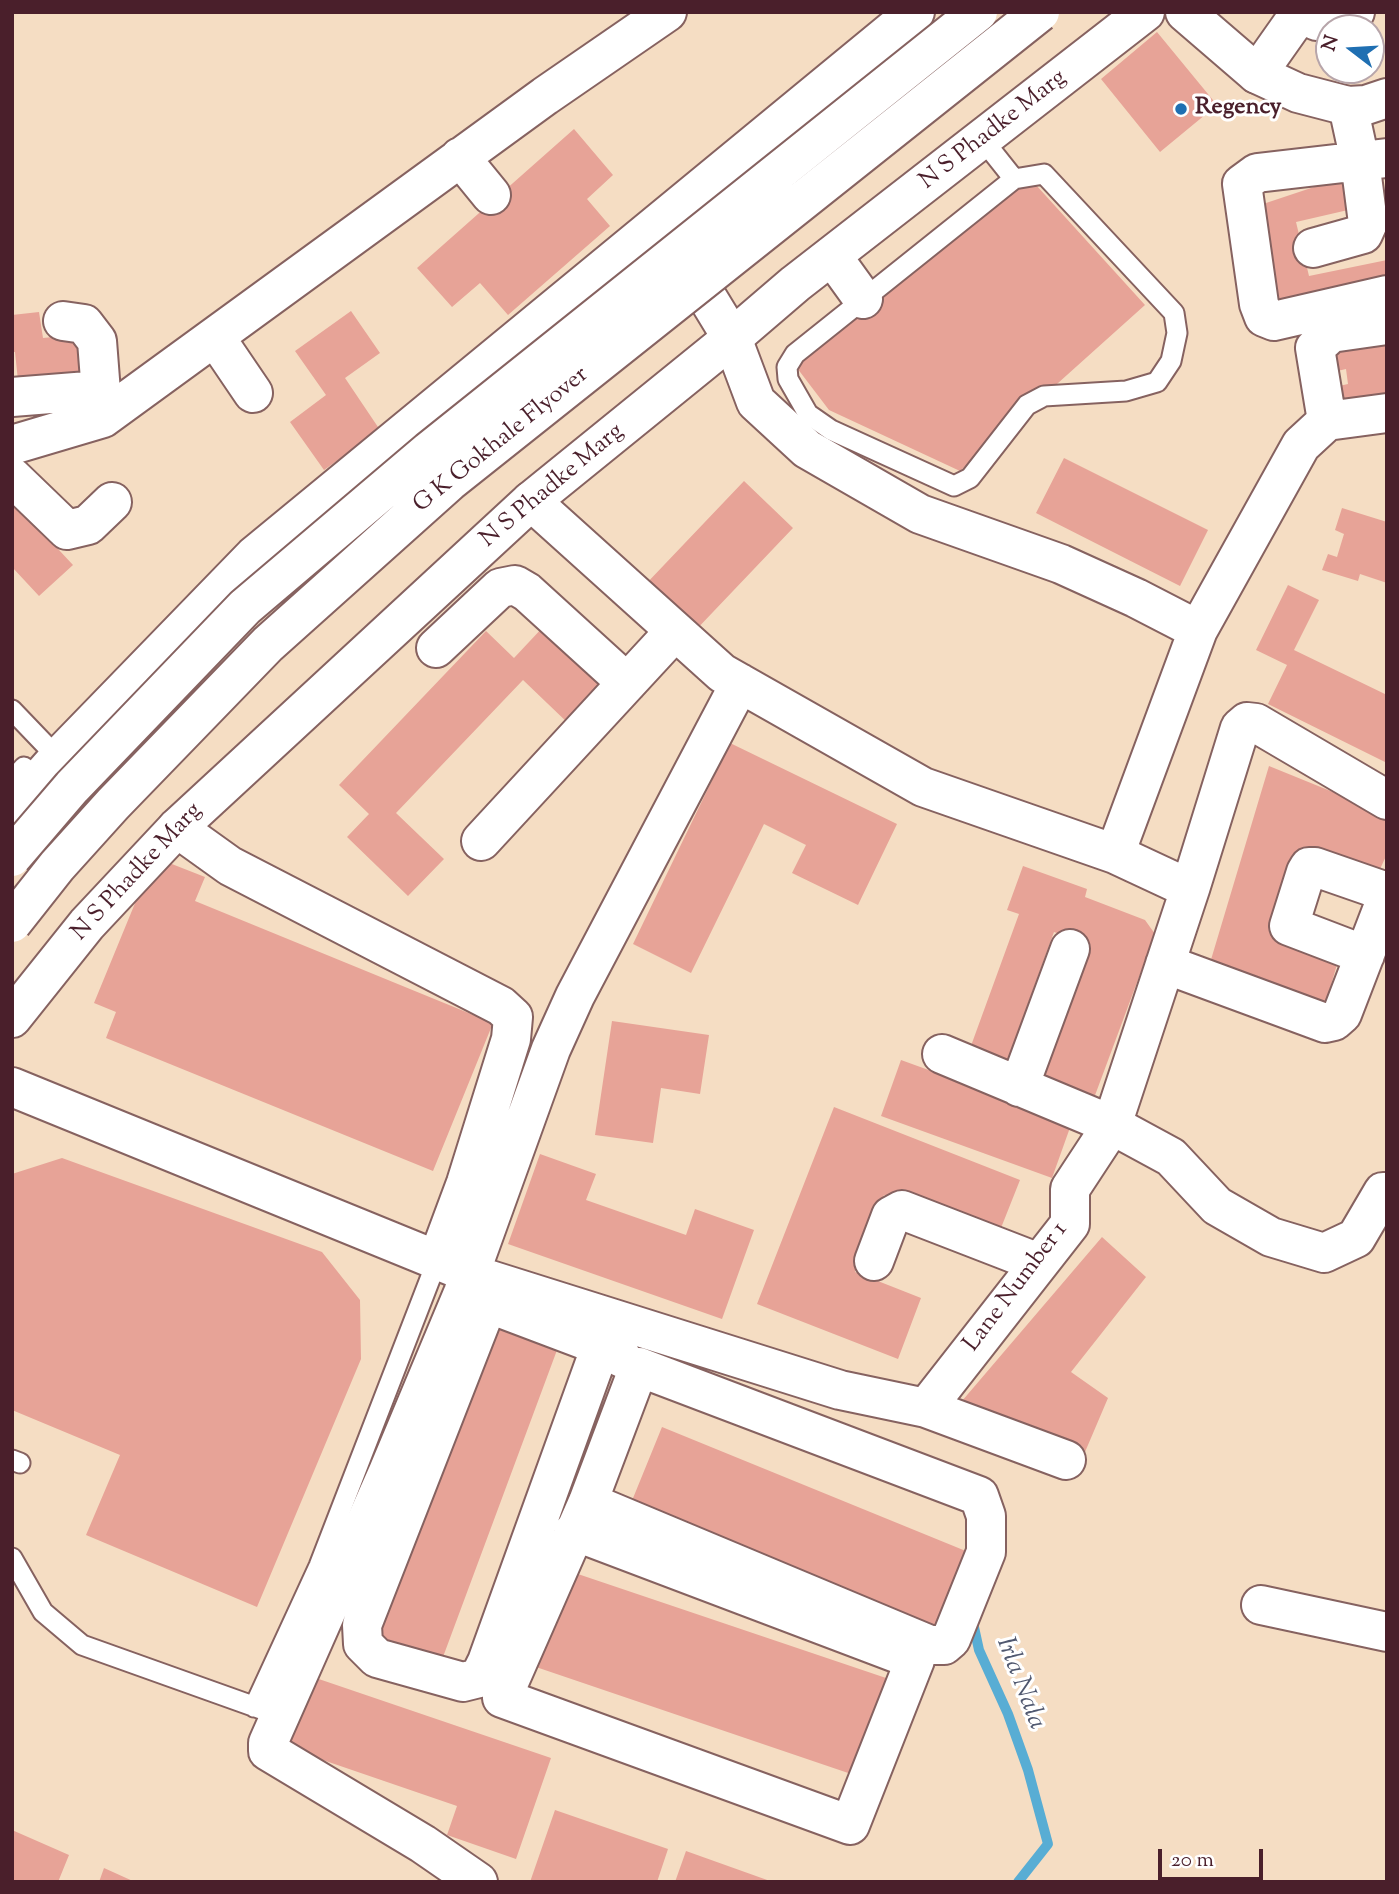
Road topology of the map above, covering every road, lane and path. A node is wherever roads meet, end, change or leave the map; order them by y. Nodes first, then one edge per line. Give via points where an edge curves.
1 (667, 12) edge
2 (915, 12) edge
3 (978, 12) edge
4 (1040, 12) edge
5 (1145, 12) edge
6 (1185, 12) edge
7 (1355, 12) edge
8 (1299, 13) edge
9 (1257, 74) junction
10 (1372, 105) edge
11 (983, 140) junction
12 (460, 157) junction
13 (1373, 160) edge
14 (1014, 179) junction
15 (491, 195) dead end
16 (661, 221) junction
17 (1313, 248) dead end
18 (832, 256) junction
19 (1387, 295) edge
20 (863, 299) junction
21 (63, 321) dead end
22 (1387, 325) edge
23 (215, 337) junction
24 (732, 338) junction
25 (253, 393) dead end
26 (12, 397) edge
27 (102, 404) junction
28 (1387, 413) edge
29 (1326, 421) junction
30 (12, 445) edge
31 (12, 477) edge
32 (531, 500) junction
33 (113, 502) dead end
34 (1198, 630) junction
35 (675, 631) junction
36 (436, 648) dead end
37 (627, 683) junction
38 (740, 683) junction
39 (12, 710) edge
40 (31, 769) edge
41 (1387, 800) edge
42 (12, 810) edge
43 (177, 828) junction
44 (481, 841) dead end
45 (1115, 854) junction
46 (12, 857) edge
47 (1190, 889) junction
48 (1387, 895) edge
49 (12, 923) edge
50 (1070, 949) dead end
51 (1365, 955) junction
52 (1165, 964) junction
53 (12, 1018) edge
54 (942, 1054) dead end
55 (12, 1087) edge
56 (1019, 1087) junction
57 (1112, 1125) junction
58 (1387, 1192) edge
59 (874, 1261) dead end
60 (1039, 1263) junction
61 (465, 1283) junction
62 (601, 1346) junction
63 (639, 1367) junction
64 (926, 1408) junction
65 (1066, 1460) dead end
66 (581, 1516) junction
67 (12, 1558) edge
68 (1261, 1605) dead end
69 (1387, 1632) edge
70 (266, 1712) junction
71 (478, 1882) edge

1 - 12 street
2 - 16 street
3 - 46 street, G K Gokhale Flyover, bridge via 429,451 245,607 72,787
4 - 49 street, G K Gokhale Flyover, bridge via 449,481 268,643 113,804
5 - 11 street, N S Phadke Marg
6 - 9 street
7 - 8 street via 1342,22 1317,21
8 - 9 street
9 - 10 street via 1298,93
10 - 13 street
11 - 14 lane
11 - 18 street, N S Phadke Marg
12 - 15 street
12 - 23 street
13 - 17 street via 1363,234
13 - 19 street via 1257,173 1242,184 1264,317 1274,321
14 - 20 lane
14 - 20 lane via 1044,174 1174,313 1177,333 1171,361 1157,382 1126,391 1044,396 1027,405 970,478 954,486 831,430 807,414 789,379 787,368 794,354
16 - 24 street
16 - 40 street via 254,556
18 - 20 street
18 - 24 street, N S Phadke Marg
21 - 27 street via 84,324 97,341
22 - 29 street via 1331,333 1315,348
23 - 25 street
23 - 27 street
24 - 32 street, N S Phadke Marg
24 - 34 street via 756,402 807,449 920,514 1061,564
26 - 27 street
27 - 30 street
28 - 29 street
29 - 34 street via 1301,445
31 - 33 street via 67,530 88,525
32 - 35 street
32 - 43 street, N S Phadke Marg
34 - 45 street
35 - 37 street
35 - 38 street
36 - 37 street via 500,588 515,585
37 - 44 street
38 - 45 street via 923,787
38 - 61 street via 575,996
39 - 40 lane
40 - 42 street
41 - 47 street, Lane Number 1 via 1256,723 1247,722 1240,728
43 - 53 street, N S Phadke Marg via 87,924
43 - 61 street via 230,866 501,1006 513,1017 511,1039 466,1183
45 - 47 street
47 - 52 street, Lane Number 1
48 - 51 street
48 - 51 street via 1315,867 1306,872 1289,926
50 - 56 street
51 - 52 street via 1342,1014 1325,1023
52 - 57 street, Lane Number 1
54 - 56 street
55 - 61 street
56 - 57 street
57 - 58 street via 1171,1157 1217,1206 1271,1237 1324,1253 1356,1238
57 - 60 street, Lane Number 1 via 1070,1189 1070,1224
59 - 60 street via 891,1216 902,1210
60 - 64 street, Lane Number 1
61 - 62 street
61 - 62 street via 362,1625 363,1644 377,1658 463,1682 478,1678
61 - 64 street via 840,1390
61 - 70 street via 381,1450
62 - 63 street
63 - 66 street
63 - 66 street via 979,1496 986,1516 986,1552 951,1639 944,1645 930,1645
64 - 65 street
66 - 66 street via 915,1660 850,1825 502,1698
67 - 70 lane via 43,1612 82,1645
68 - 69 street
70 - 71 street via 268,1751

